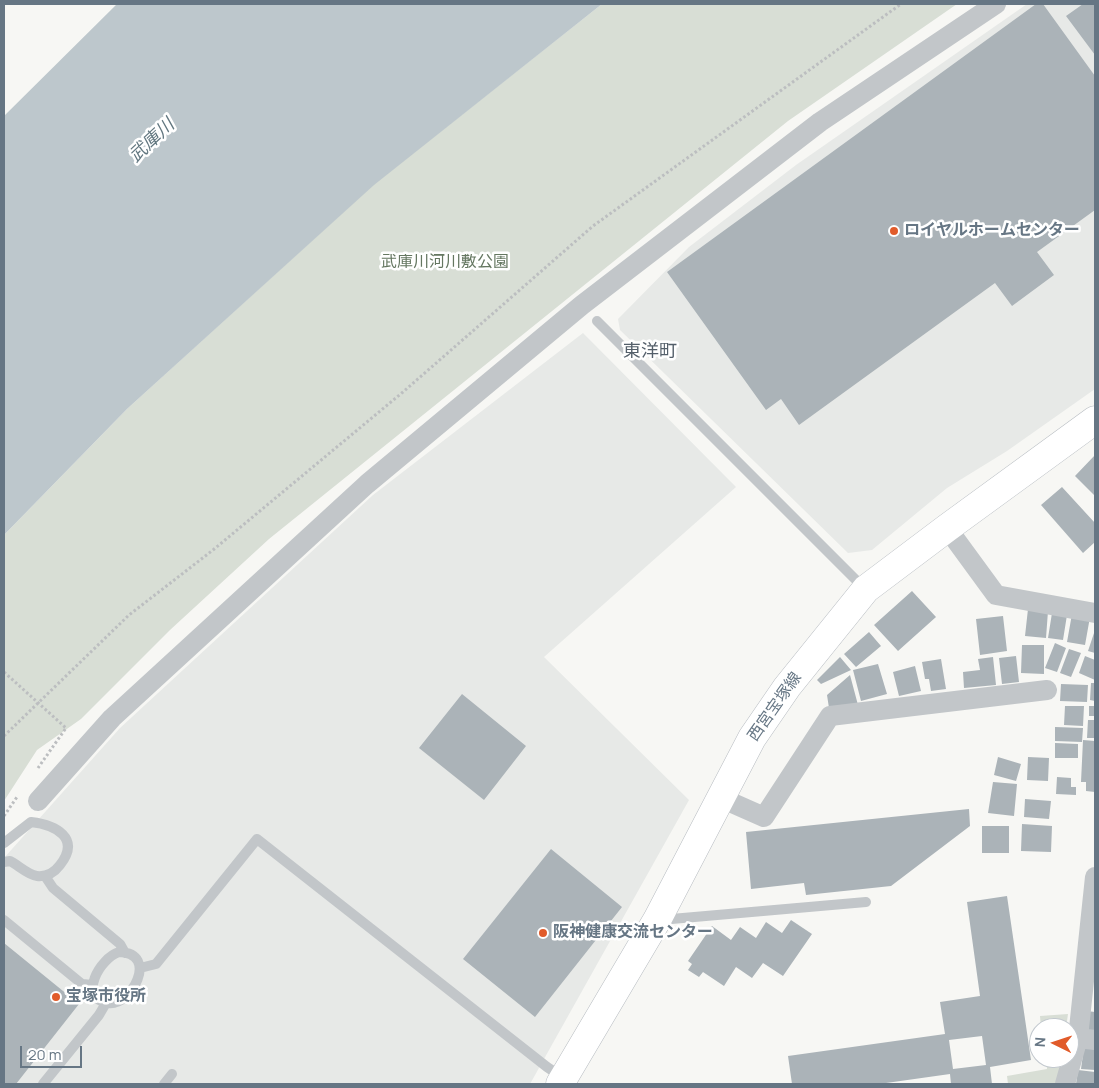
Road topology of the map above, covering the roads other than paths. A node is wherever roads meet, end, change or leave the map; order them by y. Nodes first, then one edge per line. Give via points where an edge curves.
1 (996, 4) edge
2 (597, 320) dead end
3 (1095, 420) edge
4 (947, 528) junction
5 (866, 590) junction
6 (1095, 613) edge
7 (1047, 690) dead end
8 (721, 798) junction
9 (38, 801) dead end
10 (4, 844) edge
11 (4, 862) edge
12 (45, 876) junction
13 (1095, 877) edge
14 (866, 902) dead end
15 (1093, 918) edge
16 (4, 920) edge
17 (657, 920) junction
18 (125, 952) junction
19 (140, 968) junction
20 (93, 985) junction
21 (1089, 985) edge
22 (106, 1003) junction
23 (1086, 1039) edge
24 (172, 1074) dead end
25 (562, 1081) edge
26 (43, 1084) edge
27 (164, 1084) edge
28 (1065, 1084) edge

1 - 9 street via 820,122 582,305 367,484 112,718
2 - 5 lane
3 - 4 main road, 西宮宝塚線
4 - 5 main road, 西宮宝塚線
4 - 6 street via 996,595
5 - 8 main road, 西宮宝塚線 via 787,687 752,738
7 - 8 street via 830,716 764,816
8 - 17 main road, 西宮宝塚線
10 - 12 lane via 31,822 45,823 59,831 66,838 66,858 55,872
11 - 12 lane via 10,861 35,876
12 - 18 lane via 53,888 120,944
13 - 15 street
14 - 17 lane
15 - 21 street
16 - 20 lane via 82,984
17 - 25 main road, 西宮宝塚線
18 - 19 lane via 136,958
18 - 20 lane via 109,958 96,974
19 - 22 lane via 138,980 122,1000
19 - 25 lane via 156,964 257,839
20 - 22 lane via 96,996
21 - 23 street
22 - 26 lane
23 - 28 street
24 - 27 lane

